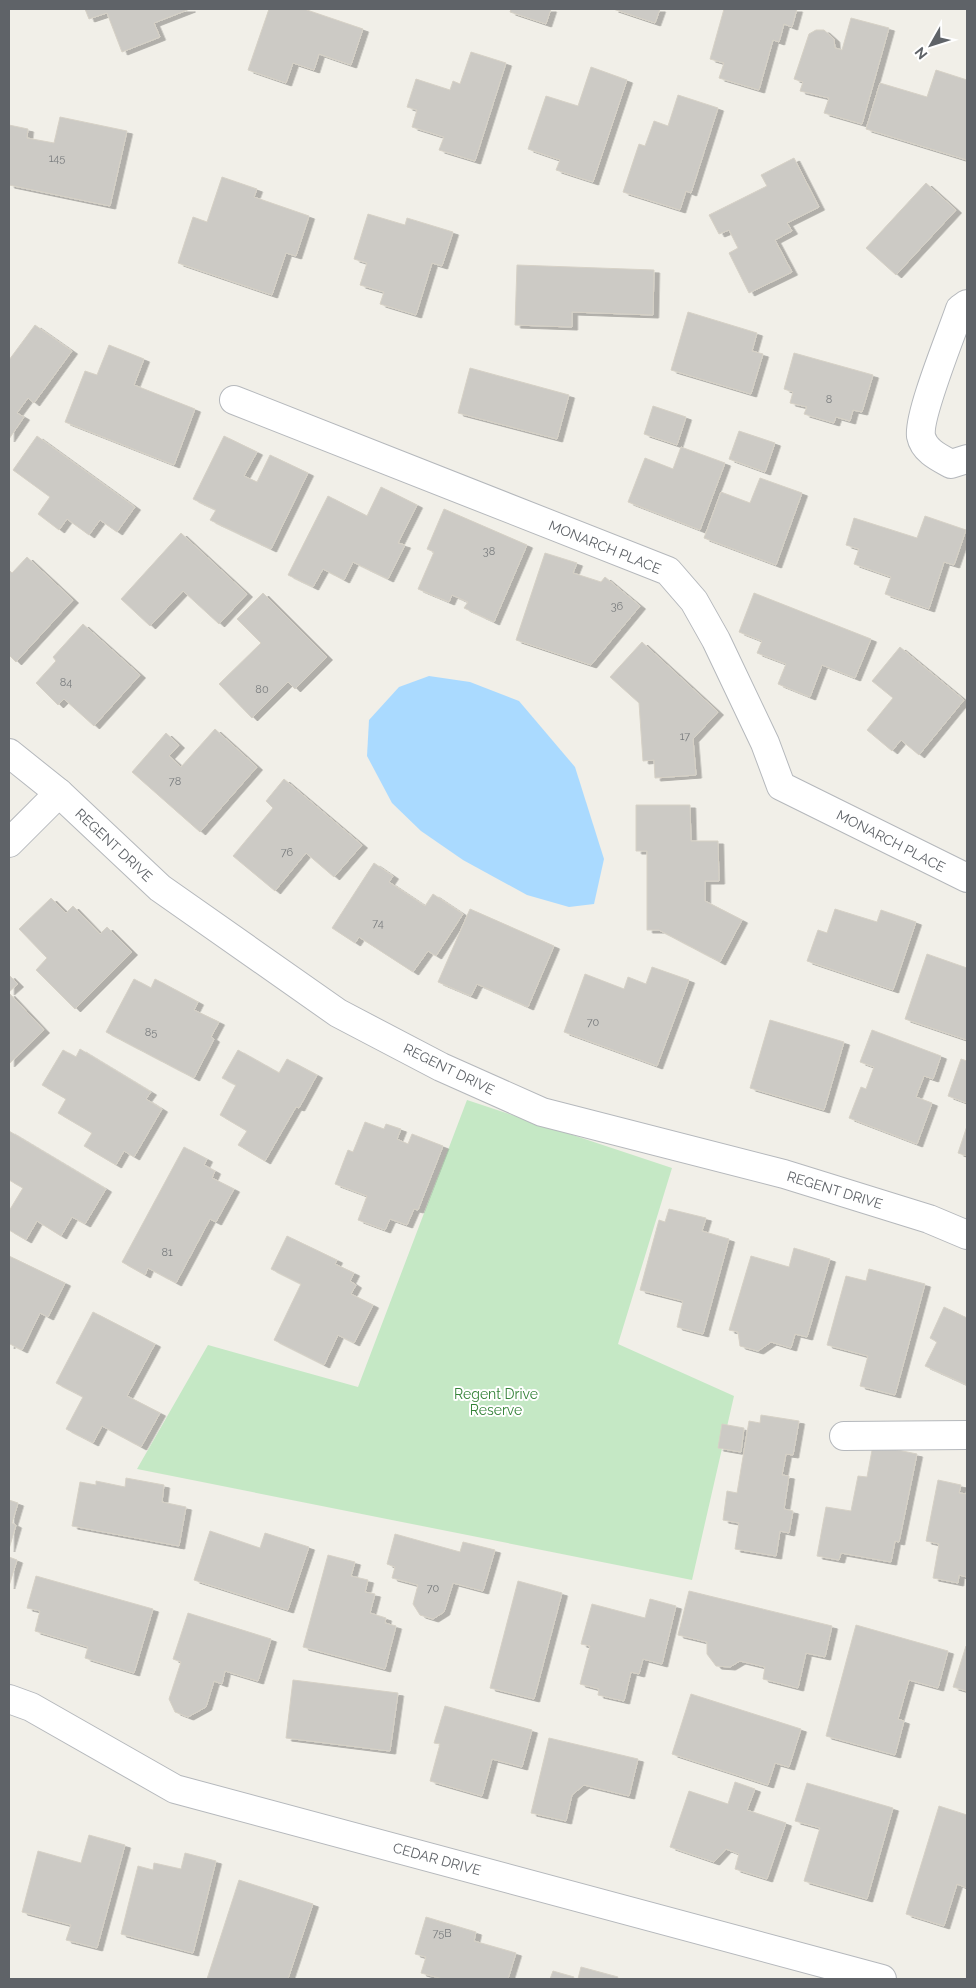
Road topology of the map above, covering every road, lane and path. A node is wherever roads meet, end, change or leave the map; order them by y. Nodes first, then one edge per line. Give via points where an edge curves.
1 (967, 304) edge
2 (234, 400) dead end
3 (967, 460) edge
4 (9, 753) edge
5 (59, 793) junction
6 (9, 843) edge
7 (967, 878) edge
8 (967, 1235) edge
9 (967, 1435) edge
10 (844, 1436) dead end
11 (9, 1698) edge
12 (882, 1979) edge

1 - 3 street via 960,309 925,410 921,436 932,454 951,464
2 - 7 street, MONARCH PLACE via 668,571 694,601 716,640 765,743 781,786
4 - 5 street, REGENT DRIVE
5 - 6 street
5 - 8 street, REGENT DRIVE via 160,888 338,1013 441,1067 542,1112 784,1174 929,1218
9 - 10 street
11 - 12 street, CEDAR DRIVE via 31,1707 175,1789

